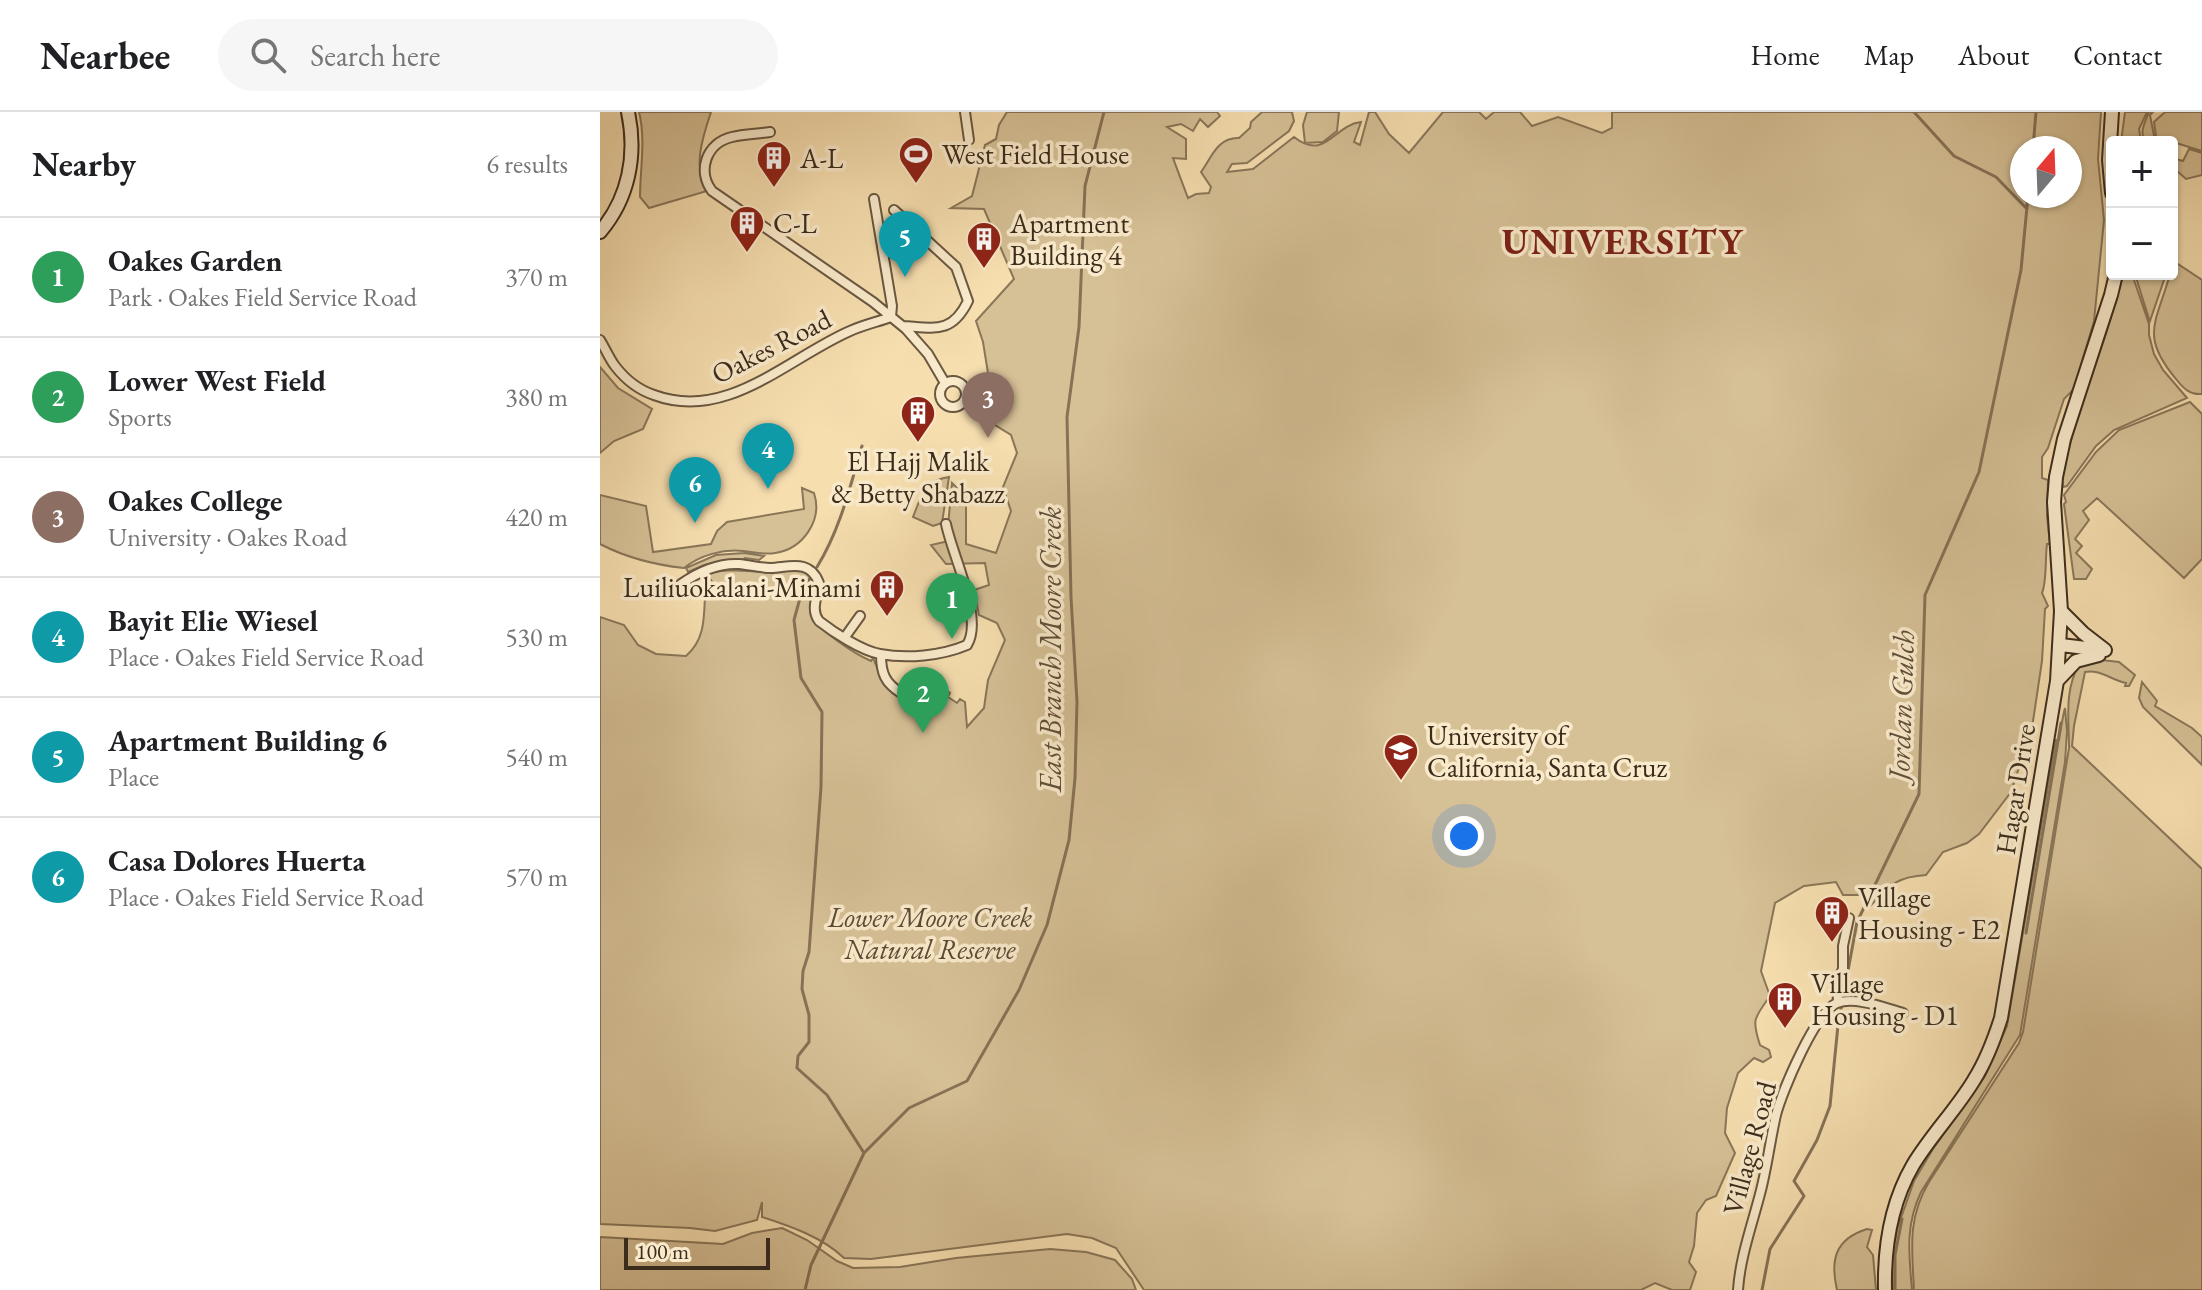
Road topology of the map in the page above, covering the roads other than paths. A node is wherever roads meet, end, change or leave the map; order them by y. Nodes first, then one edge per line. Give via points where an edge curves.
1 (628, 112) edge
2 (965, 112) edge
3 (2112, 112) edge
4 (770, 132) dead end
5 (2110, 136) edge
6 (969, 140) dead end
7 (874, 199) dead end
8 (894, 210) dead end
9 (600, 232) edge
10 (2114, 280) edge
11 (891, 317) junction
12 (902, 326) junction
13 (600, 340) edge
14 (945, 383) dead end
15 (946, 524) dead end
16 (681, 584) dead end
17 (2061, 611) junction
18 (860, 616) dead end
19 (845, 637) junction
20 (2061, 645) junction
21 (2102, 653) junction
22 (881, 655) junction
23 (2057, 681) junction
24 (901, 693) dead end
25 (1849, 918) dead end
26 (1838, 1002) junction
27 (1903, 1013) dead end
28 (1738, 1290) edge
29 (1885, 1290) edge

1 - 9 main road via 632,152 627,184
2 - 6 street
3 - 5 main road
4 - 11 street via 717,144 703,165 706,182
7 - 11 street
8 - 12 street via 956,267 968,301 960,317 943,327
10 - 17 main road, Hagar Drive via 2056,477
11 - 12 street
11 - 13 street, Oakes Road via 850,331 721,399 695,403 641,389 615,366
12 - 14 street
15 - 22 street via 966,585 970,640 938,654
16 - 19 street via 724,565 802,565 819,583 815,615
17 - 20 main road, Hagar Drive
17 - 21 main road
18 - 19 street
19 - 22 street
20 - 21 main road
20 - 23 main road, Hagar Drive
21 - 23 main road via 2076,661
22 - 24 street via 885,678
23 - 29 main road, Hagar Drive via 2001,1018 1974,1081 1905,1180 1888,1238
25 - 26 street
26 - 27 street via 1869,1002
26 - 28 street, Village Road via 1825,1011 1799,1055 1777,1114

